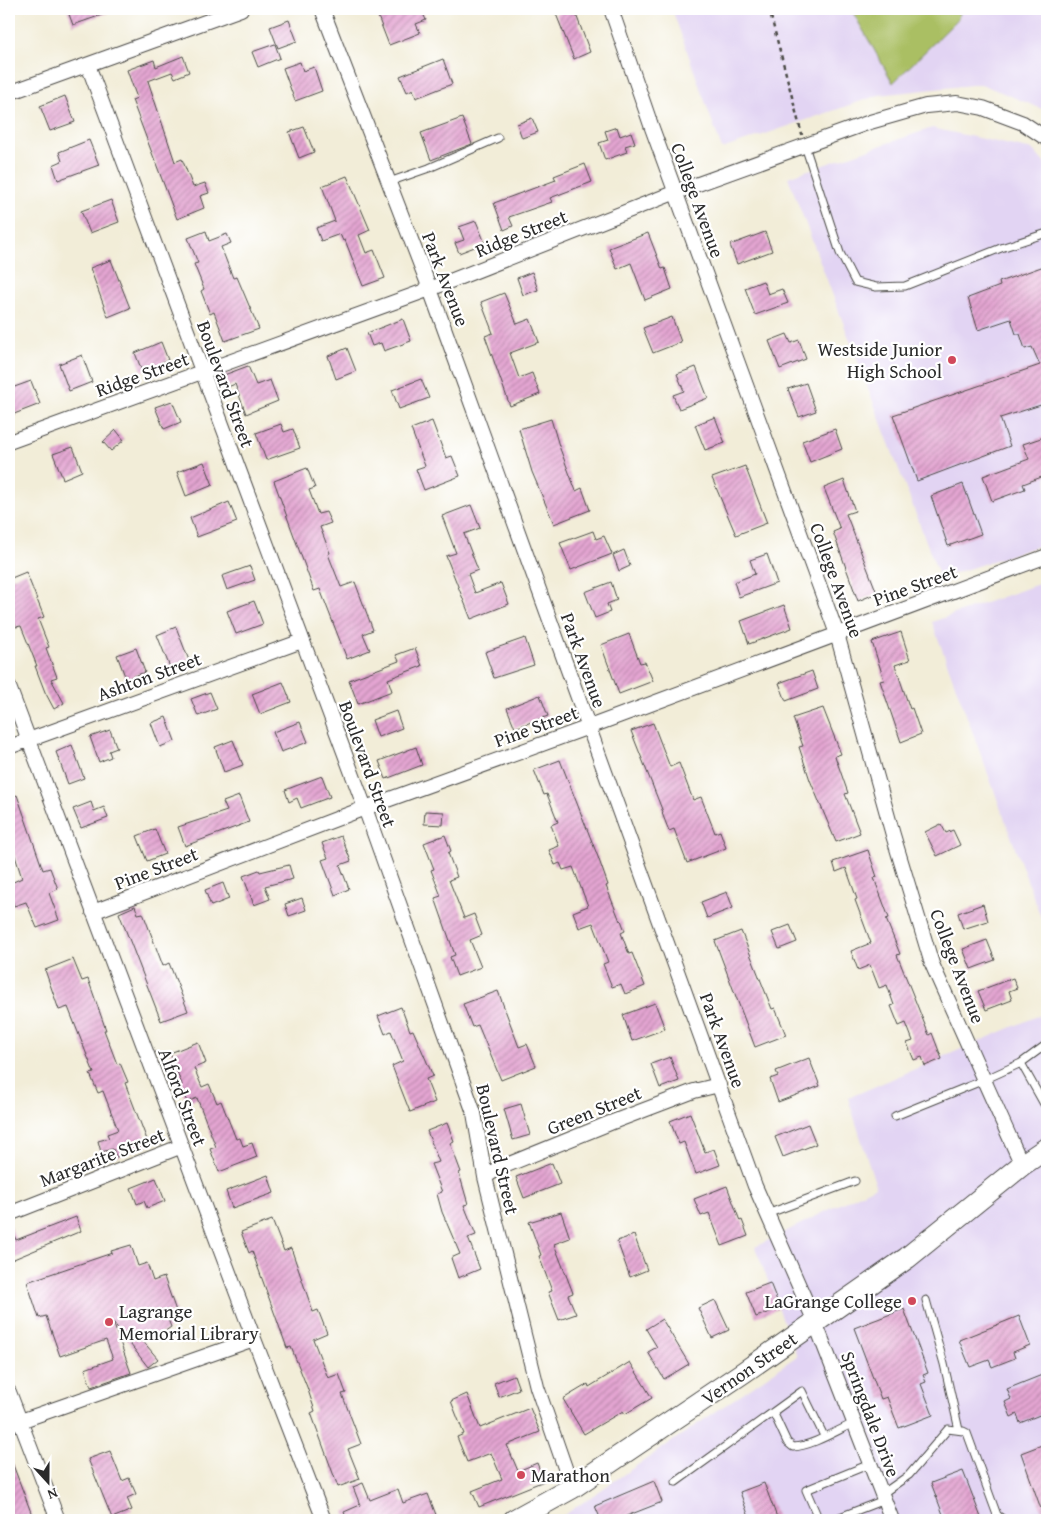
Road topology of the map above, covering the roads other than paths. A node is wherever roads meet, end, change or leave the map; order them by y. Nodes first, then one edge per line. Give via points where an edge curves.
1 (241, 9) edge
2 (322, 9) edge
3 (611, 9) edge
4 (88, 65) junction
5 (9, 93) edge
6 (498, 138) dead end
7 (1047, 139) edge
8 (805, 146) junction
9 (389, 182) junction
10 (676, 192) junction
11 (1047, 233) edge
12 (430, 289) junction
13 (202, 372) junction
14 (9, 442) edge
15 (1047, 556) edge
16 (838, 634) junction
17 (302, 641) junction
18 (9, 687) edge
19 (589, 727) junction
20 (28, 740) junction
21 (9, 747) edge
22 (365, 808) junction
23 (93, 912) junction
24 (1047, 1044) edge
25 (1021, 1063) junction
26 (984, 1080) junction
27 (719, 1085) junction
28 (1047, 1104) edge
29 (895, 1116) dead end
30 (182, 1146) junction
31 (1047, 1148) edge
32 (1022, 1165) junction
33 (485, 1177) junction
34 (855, 1181) dead end
35 (9, 1214) edge
36 (767, 1214) junction
37 (926, 1300) dead end
38 (815, 1322) junction
39 (254, 1339) junction
40 (9, 1392) edge
41 (773, 1412) junction
42 (14, 1423) edge
43 (854, 1423) junction
44 (959, 1430) junction
45 (824, 1436) junction
46 (870, 1464) junction
47 (676, 1482) dead end
48 (572, 1488) junction
49 (883, 1497) junction
50 (58, 1520) edge
51 (324, 1520) edge
52 (514, 1520) edge
53 (819, 1520) edge
54 (832, 1520) edge
55 (892, 1520) edge
56 (1004, 1520) edge

1 - 4 street
2 - 9 street, Park Avenue
3 - 10 street, College Avenue
4 - 5 street
4 - 13 street, Boulevard Street
6 - 9 lane
7 - 8 street, Ridge Street via 1023,123 983,108 957,103 926,106
8 - 10 street, Ridge Street
8 - 11 lane via 840,253 855,282 876,287 905,286
9 - 12 street, Park Avenue
10 - 12 street, Ridge Street
10 - 16 street, College Avenue
12 - 13 street, Ridge Street
12 - 19 street, Park Avenue
13 - 14 street, Ridge Street
13 - 17 street, Boulevard Street
15 - 16 street, Pine Street
16 - 19 street, Pine Street
16 - 26 street, College Avenue via 932,964
17 - 20 street, Ashton Street
17 - 22 street, Boulevard Street
18 - 20 street, Alford Street
19 - 22 street, Pine Street
19 - 27 street, Park Avenue
20 - 21 street, Ashton Street
20 - 23 street, Alford Street
22 - 23 street, Pine Street
22 - 33 street, Boulevard Street via 474,1113
23 - 30 street, Alford Street
24 - 25 lane
25 - 26 lane
25 - 28 lane via 1040,1098
26 - 29 lane
26 - 32 street, College Avenue
27 - 33 street, Green Street via 694,1091 610,1123
27 - 36 street, Park Avenue
30 - 35 street, Margarite Street
30 - 39 street, Alford Street
31 - 32 main road, Vernon Street
32 - 38 main road, Vernon Street via 906,1258
33 - 48 street, Boulevard Street via 537,1387
34 - 36 lane
36 - 38 street, Park Avenue
37 - 44 lane
38 - 43 street, Springdale Drive
38 - 48 main road, Vernon Street
39 - 42 street
39 - 51 street, Alford Street
40 - 42 street
41 - 45 lane via 787,1442 793,1447 802,1447
41 - 45 lane via 802,1391
41 - 47 lane
42 - 50 street
43 - 45 lane
43 - 46 street, Springdale Drive
44 - 49 lane via 948,1429 910,1475
44 - 56 lane via 967,1433 997,1515
46 - 49 street, Springdale Drive
46 - 53 lane via 806,1490
48 - 52 main road, Vernon Street
49 - 54 lane
49 - 55 street, Springdale Drive

